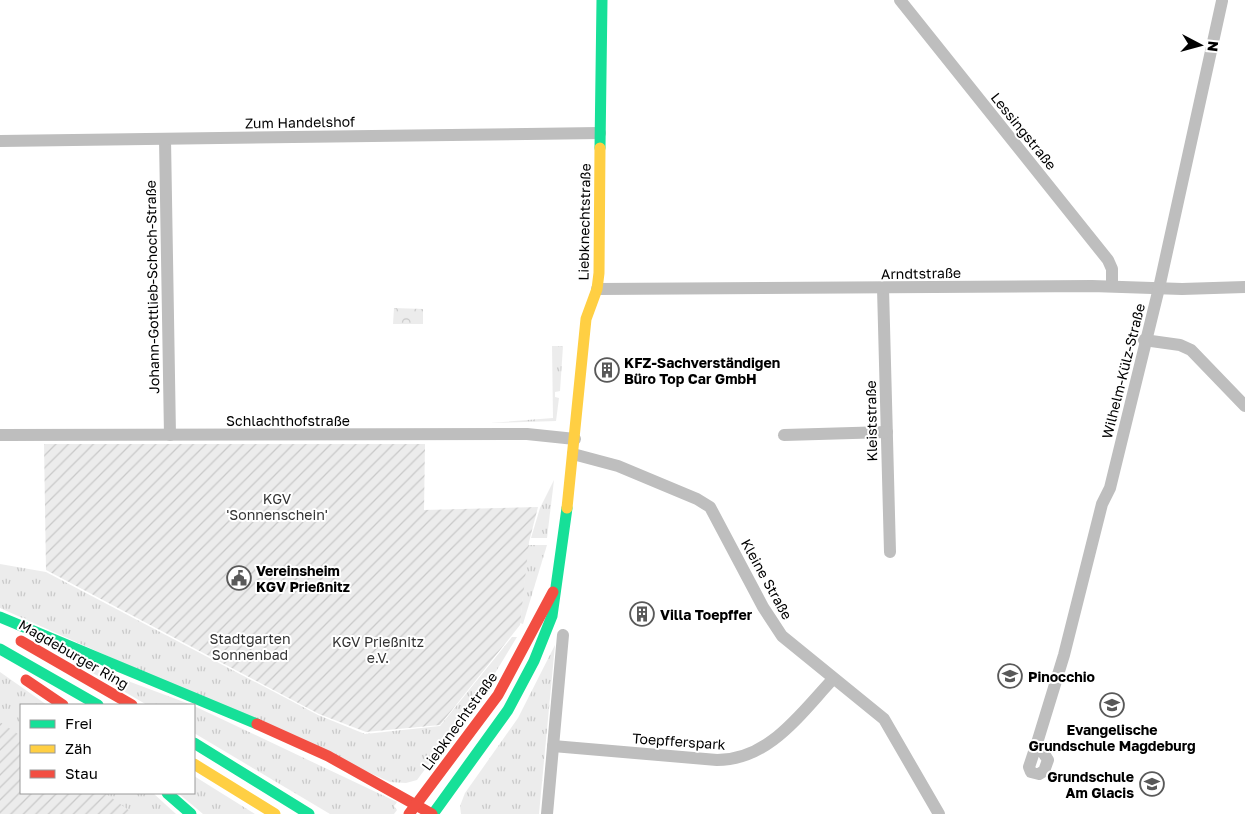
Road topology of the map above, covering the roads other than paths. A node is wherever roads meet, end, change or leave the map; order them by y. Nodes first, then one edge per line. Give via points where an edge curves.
1 (602, 0) edge
2 (900, 0) edge
3 (1222, 0) edge
4 (600, 133) junction
5 (165, 139) junction
6 (0, 141) edge
7 (1112, 286) junction
8 (1245, 287) edge
9 (883, 288) junction
10 (1159, 288) junction
11 (597, 289) junction
12 (1144, 340) junction
13 (1245, 406) edge
14 (887, 432) junction
15 (0, 435) edge
16 (784, 435) dead end
17 (170, 436) junction
18 (575, 439) junction
19 (573, 454) junction
20 (890, 552) dead end
21 (554, 590) junction
22 (0, 617) edge
23 (0, 629) edge
24 (563, 635) dead end
25 (0, 651) edge
26 (833, 679) junction
27 (62, 704) edge
28 (96, 704) edge
29 (130, 704) edge
30 (195, 744) edge
31 (1037, 744) dead end
32 (553, 746) junction
33 (195, 765) edge
34 (168, 794) edge
35 (417, 804) junction
36 (191, 814) edge
37 (275, 814) edge
38 (309, 814) edge
39 (409, 814) edge
40 (433, 814) edge
41 (547, 814) edge
42 (939, 814) edge

1 - 4 main road, Liebknechtstraße
2 - 7 street, Lessingstraße via 1108,260
3 - 10 street, Wilhelm-Külz-Straße
4 - 5 street, Zum Handelshof
4 - 11 main road, Liebknechtstraße
5 - 6 street, Zum Handelshof
5 - 17 street, Johann-Gottlieb-Schoch-Straße
7 - 9 street, Arndtstraße
7 - 10 street, Arndtstraße
8 - 10 street, Arndtstraße
9 - 11 street, Arndtstraße
9 - 14 street, Kleiststraße
10 - 12 street, Wilhelm-Külz-Straße
11 - 18 main road, Liebknechtstraße via 586,319
12 - 13 street via 1191,350
12 - 31 street, Wilhelm-Külz-Straße via 1110,488 1102,504 1064,654
14 - 16 street
14 - 20 street, Kleiststraße
15 - 17 street, Schlachthofstraße
17 - 18 street, Schlachthofstraße via 535,434
18 - 19 main road, Liebknechtstraße
19 - 21 main road, Liebknechtstraße
19 - 26 street, Kleine Straße via 618,466 710,507 763,608 782,636
21 - 35 main road, Liebknechtstraße via 494,701
21 - 40 main road, Liebknechtstraße via 552,616 516,697
22 - 35 main road via 278,731
23 - 29 main road, Magdeburger Ring
24 - 32 street
25 - 27 main road via 18,674
25 - 28 main road
26 - 32 street, Toepfferspark via 774,740 745,757 716,760
26 - 42 street, Kleine Straße via 888,724
30 - 38 main road
32 - 41 street
33 - 37 main road
34 - 36 main road
35 - 39 main road, Liebknechtstraße
35 - 40 main road

